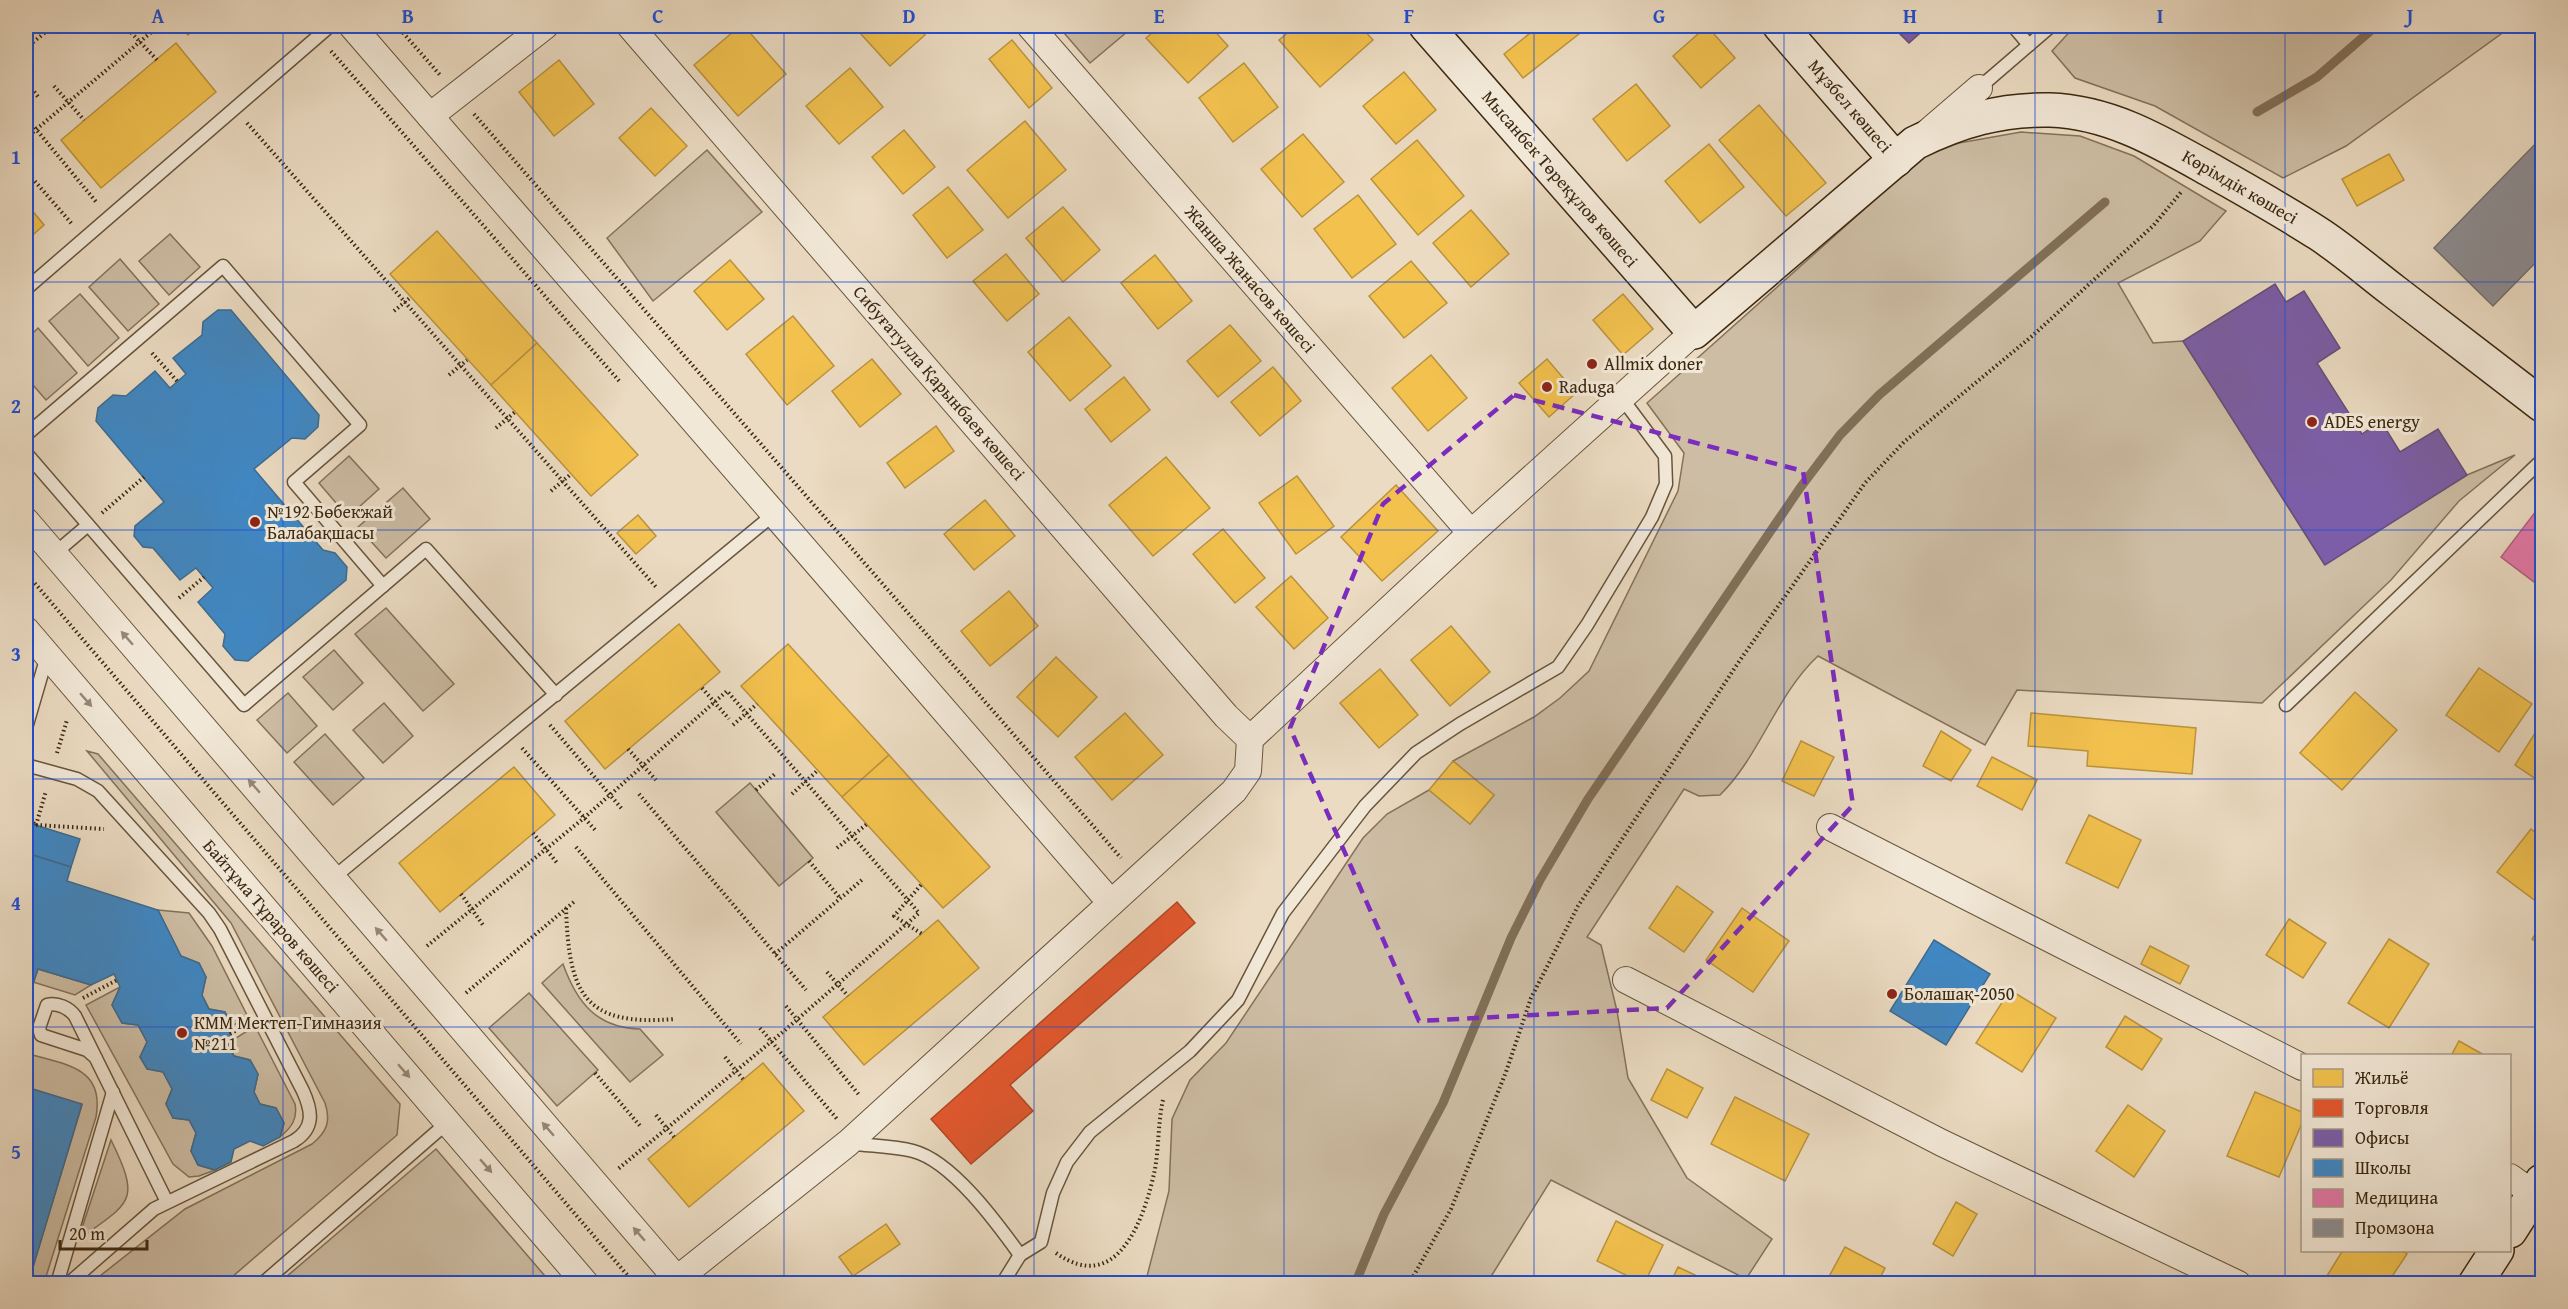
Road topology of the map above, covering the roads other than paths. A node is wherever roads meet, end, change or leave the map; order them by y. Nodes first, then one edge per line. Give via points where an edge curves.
1 (330, 26) edge
2 (352, 26) edge
3 (545, 26) edge
4 (630, 26) edge
5 (1030, 26) edge
6 (1426, 26) edge
7 (1780, 26) edge
8 (2013, 26) edge
9 (2051, 26) edge
10 (2029, 45) junction
11 (1979, 88) junction
12 (2015, 111) junction
13 (430, 116) junction
14 (1906, 151) junction
15 (26, 289) edge
16 (1694, 332) junction
17 (1621, 397) junction
18 (2542, 405) edge
19 (26, 435) edge
20 (26, 453) edge
21 (2542, 459) edge
22 (774, 514) junction
23 (26, 521) edge
24 (88, 525) junction
25 (1471, 533) junction
26 (54, 554) junction
27 (383, 586) junction
28 (26, 630) edge
29 (47, 656) junction
30 (556, 694) junction
31 (2286, 705) dead end
32 (26, 728) edge
33 (1250, 739) junction
34 (26, 765) edge
35 (1830, 827) dead end
36 (333, 878) junction
37 (1111, 903) junction
38 (1626, 980) dead end
39 (96, 1058) junction
40 (2301, 1066) edge
41 (113, 1092) junction
42 (448, 1122) junction
43 (851, 1141) junction
44 (2532, 1188) edge
45 (167, 1202) junction
46 (2511, 1229) edge
47 (2496, 1252) edge
48 (1020, 1255) junction
49 (674, 1281) edge
50 (57, 1284) edge
51 (68, 1284) edge
52 (262, 1284) edge
53 (586, 1284) edge
54 (1002, 1284) edge
55 (2238, 1284) edge
56 (2475, 1284) edge

1 - 15 lane
2 - 13 street
3 - 13 street
4 - 33 street, Сибуғатулла Қарынбаев көшесі via 1218,707
5 - 25 street, Жанша Жанасов көшесі
6 - 16 street, Мысанбек Төреқұлов көшесі
7 - 14 street, Мұзбел көшесі
8 - 10 lane
9 - 10 lane
10 - 11 lane
11 - 12 lane via 1991,108
11 - 14 street
12 - 14 street, Көрімдік көшесі via 1959,123
12 - 18 street, Көрімдік көшесі via 2061,111 2129,126 2202,165 2321,235
13 - 22 street
14 - 16 street, Көрімдік көшесі
16 - 17 street
17 - 25 street
17 - 48 lane via 1665,456 1666,484 1652,517 1558,667 1416,753 1365,806 1283,913 1238,1000 1190,1051 1090,1132 1067,1162 1053,1193 1041,1242
19 - 27 lane via 223,266 360,424 294,482
20 - 24 lane
21 - 31 lane
22 - 30 lane
22 - 37 street
23 - 26 street
24 - 26 lane
24 - 27 lane via 244,705
25 - 33 street
36 -> 26 street
27 - 30 lane via 426,549
28 - 29 street, Байтұма Тұраров көшесі
29 - 32 lane
29 -> 42 street, Байтұма Тұраров көшесі
30 - 36 lane
33 - 37 street via 1248,771 1234,791
34 - 45 lane via 98,791 209,913 303,1091 311,1115 309,1127 294,1141
35 - 40 street
49 -> 36 street
37 - 43 street
38 - 55 street via 1942,1143
39 - 39 lane via 75,1016 65,1008 47,1005 40,1035 87,1050
39 - 41 lane
41 - 45 lane
41 - 50 lane
42 - 52 lane
42 -> 53 street, Байтұма Тұраров көшесі
43 - 48 lane via 914,1151 944,1168 984,1206
43 - 49 street
44 - 46 street
45 - 51 lane
47 - 56 street
48 - 54 lane

